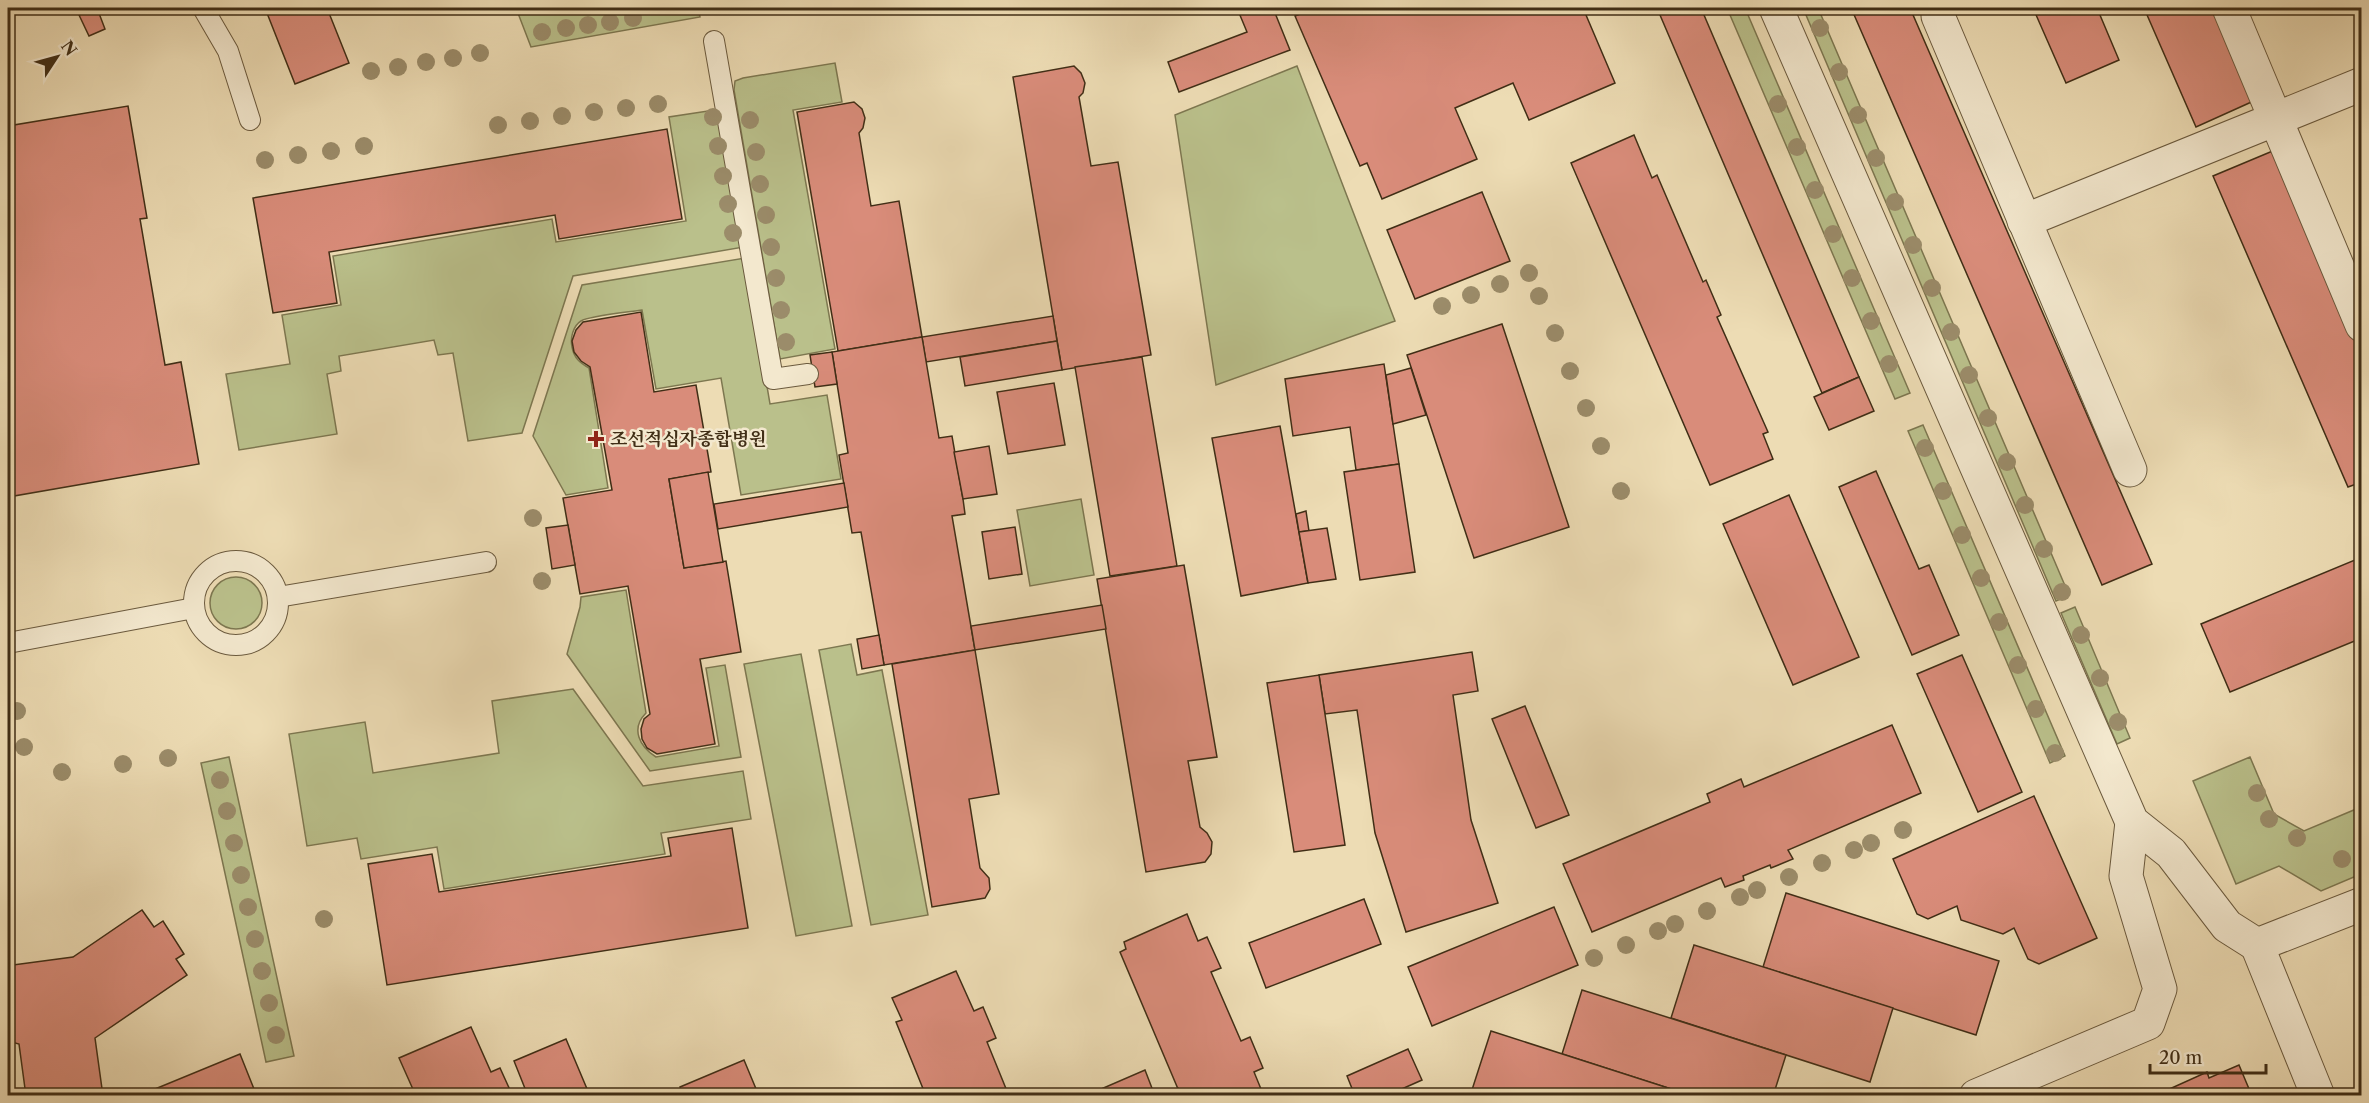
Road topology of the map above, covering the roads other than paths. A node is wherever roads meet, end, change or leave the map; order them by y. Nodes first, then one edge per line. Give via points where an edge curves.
1 (203, 8) edge
2 (1776, 8) edge
3 (2229, 8) edge
4 (1938, 16) dead end
5 (714, 41) dead end
6 (2361, 84) edge
7 (250, 120) dead end
8 (2277, 120) junction
9 (2024, 220) junction
10 (2361, 325) edge
11 (808, 374) dead end
12 (2130, 470) dead end
13 (486, 562) dead end
14 (278, 597) junction
15 (194, 608) junction
16 (8, 643) edge
17 (2132, 822) junction
18 (2361, 904) edge
19 (2257, 945) junction
20 (1976, 1095) edge
21 (2318, 1095) edge

1 - 7 lane via 228,51
2 - 17 street
3 - 8 street
4 - 9 street
5 - 11 lane via 774,379
6 - 8 street
8 - 9 street
8 - 10 street
9 - 12 street
13 - 14 lane
14 - 15 lane via 274,585 261,570 243,561 230,561 206,572 198,583
14 - 15 lane via 273,623 265,634 241,645 228,645 205,633
15 - 16 lane
17 - 19 street via 2171,853 2227,926
17 - 20 street via 2126,876 2160,989 2148,1023
18 - 19 street
19 - 21 street

